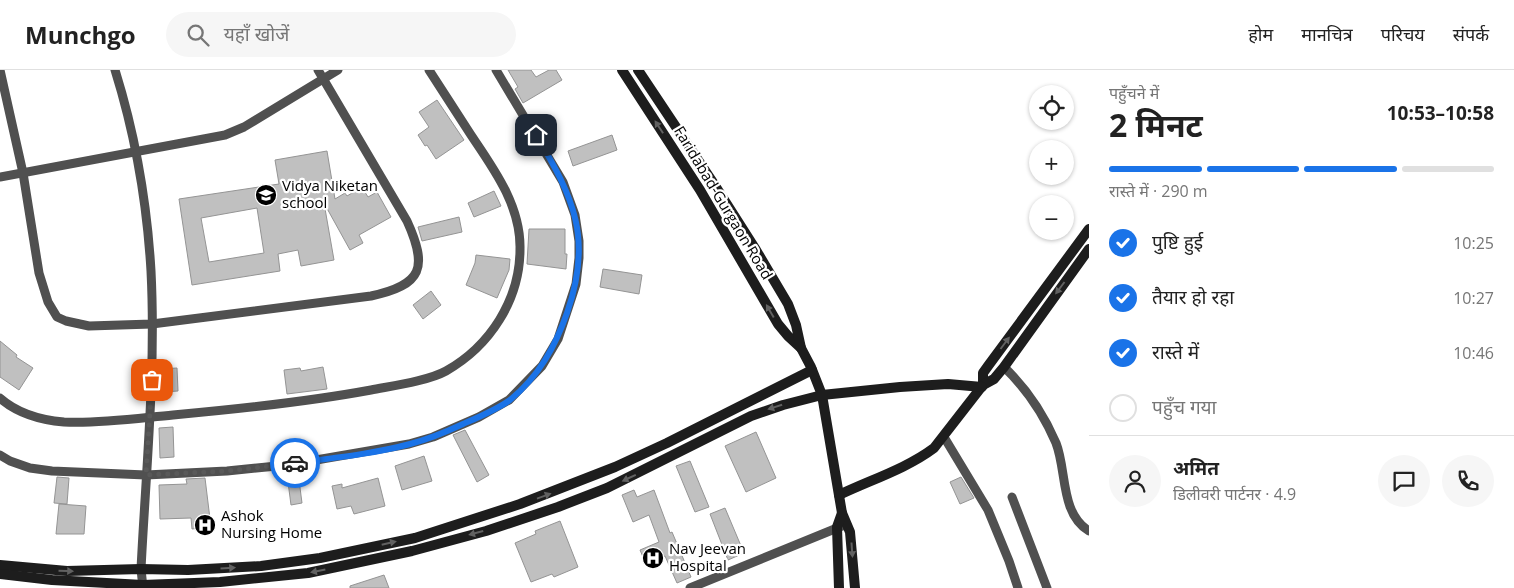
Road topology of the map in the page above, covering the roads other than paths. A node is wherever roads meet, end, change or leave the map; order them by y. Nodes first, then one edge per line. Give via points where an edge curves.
1 (0, 70) edge
2 (116, 70) edge
3 (318, 70) edge
4 (338, 70) edge
5 (429, 70) edge
6 (496, 70) edge
7 (622, 70) edge
8 (638, 70) edge
9 (324, 79) junction
10 (136, 152) junction
11 (23, 173) junction
12 (0, 177) edge
13 (1089, 229) edge
14 (1089, 249) edge
15 (152, 324) junction
16 (801, 348) junction
17 (1004, 367) junction
18 (812, 370) junction
19 (983, 386) junction
20 (822, 395) junction
21 (0, 398) edge
22 (150, 417) junction
23 (944, 437) junction
24 (0, 455) edge
25 (146, 475) junction
26 (839, 495) junction
27 (1012, 497) dead end
28 (842, 526) junction
29 (1089, 531) edge
30 (0, 565) edge
31 (141, 570) junction
32 (0, 574) edge
33 (143, 586) edge
34 (690, 588) edge
35 (839, 588) edge
36 (855, 588) edge
37 (1018, 588) edge
38 (1046, 588) edge

1 - 11 street
2 - 10 street
3 - 9 street
4 - 9 street
5 - 22 street via 498,177 518,224 520,262 512,295 501,319 479,347 444,372 406,383 240,409
6 - 25 street via 563,182 579,241 572,299 558,339 536,372 497,408 433,437 409,444 287,465
16 -> 7 street, Faridabad-Gurgaon Road via 778,324 700,190
8 - 16 street, Faridabad-Gurgaon Road via 788,304
9 - 10 street via 234,132
9 - 15 street via 408,221 419,254 419,266 414,275 405,285 391,292 371,296
10 - 11 street
10 - 15 street via 148,231
11 - 12 street
11 - 15 street via 44,290 58,316 89,326
19 -> 13 street via 988,366
14 -> 17 street
15 - 22 street
16 - 18 street, Faridabad-Gurgaon Road
17 - 19 street
17 - 29 street via 1018,381 1048,426 1059,451 1073,514
18 - 20 street, Faridabad-Gurgaon Road
31 -> 18 street via 261,566 329,556 423,535 520,504 615,467
19 - 20 street via 934,384
19 - 23 street
20 - 26 street, Faridabad-Gurgaon Road
20 -> 33 street via 773,408 606,488 486,531 412,551 299,575
21 - 22 street via 17,410 64,422
22 - 25 street
23 - 26 street via 924,456
23 - 37 street via 988,510
24 - 25 street via 30,468
25 - 31 street
26 - 28 street, Faridabad-Gurgaon Road
27 - 38 street
28 - 34 street
28 - 35 street, Faridabad-Gurgaon Road
28 -> 36 street, Faridabad-Gurgaon Road via 852,543
30 -> 31 street via 67,572
31 - 33 street
32 - 33 street

